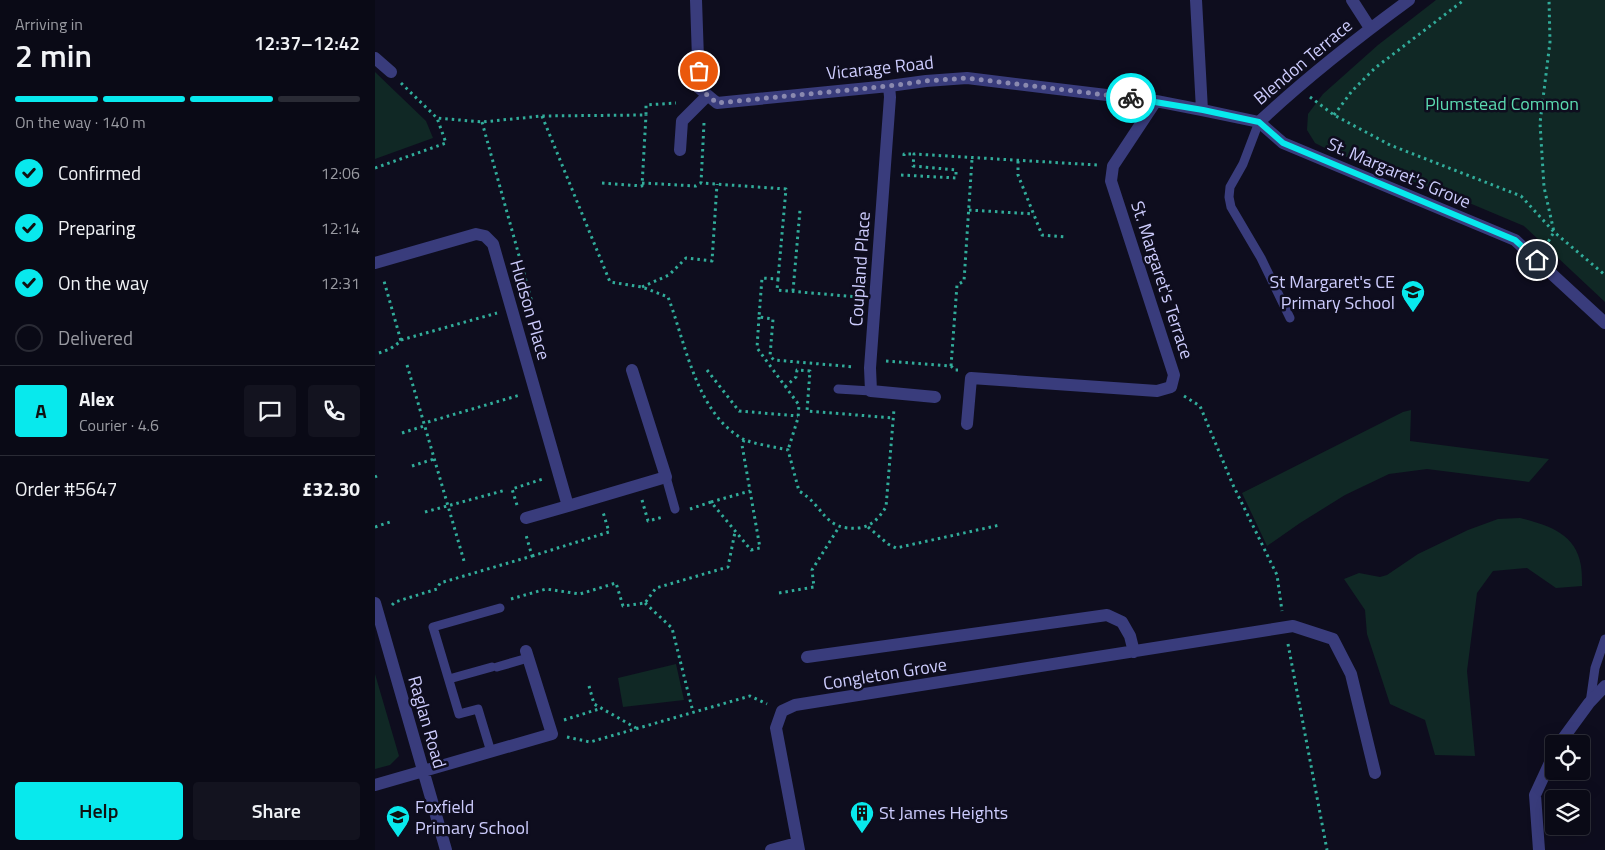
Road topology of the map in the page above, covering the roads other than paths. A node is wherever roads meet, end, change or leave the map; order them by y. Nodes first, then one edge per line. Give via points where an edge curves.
1 (696, 0) edge
2 (1196, 0) edge
3 (1352, 0) edge
4 (1409, 0) edge
5 (1370, 28) junction
6 (375, 58) edge
7 (391, 72) road end
8 (889, 86) junction
9 (707, 96) junction
10 (1156, 101) junction
11 (1203, 110) junction
12 (1259, 122) junction
13 (680, 150) dead end
14 (375, 262) edge
15 (1290, 318) dead end
16 (1605, 323) edge
17 (633, 370) dead end
18 (838, 389) dead end
19 (871, 391) junction
20 (935, 397) dead end
21 (967, 424) dead end
22 (665, 477) junction
23 (568, 506) junction
24 (675, 509) dead end
25 (523, 520) road end
26 (375, 603) edge
27 (498, 609) road end
28 (1605, 639) edge
29 (1134, 652) junction
30 (527, 654) joint
31 (807, 657) dead end
32 (449, 679) junction
33 (1605, 686) edge
34 (1589, 703) junction
35 (1566, 735) edge
36 (491, 752) junction
37 (423, 771) junction
38 (1375, 773) dead end
39 (1545, 773) edge
40 (375, 785) edge
41 (798, 846) edge
42 (446, 850) edge
43 (771, 850) edge
44 (1539, 850) edge

1 - 9 street via 699,88
2 - 11 street
3 - 5 street, Blendon Terrace
4 - 5 street, Blendon Terrace
5 - 12 street, Blendon Terrace
6 - 7 street
8 - 9 street, Vicarage Road via 717,103
8 - 10 street, Vicarage Road via 967,78
8 - 19 street, Coupland Place
9 - 13 street via 682,121
10 - 11 street, St. Margaret's Grove
10 - 21 street, St. Margaret's Terrace via 1113,166 1111,181 1174,375 1171,387 1157,391 971,378
11 - 12 street, St. Margaret's Grove
12 - 15 lane via 1229,196 1231,207 1261,258
12 - 16 street, St. Margaret's Grove via 1283,143 1515,240
14 - 23 street, Hudson Place via 476,234 485,236 493,244
17 - 22 street
18 - 19 lane
19 - 20 street
22 - 23 street
22 - 24 lane
23 - 25 street
26 - 37 street, Raglan Road
27 - 32 lane via 433,627
28 - 34 lane via 1595,668
29 - 31 street, Congleton Grove via 1122,622 1107,615
29 - 38 street, Congleton Grove via 1289,627 1333,638 1351,674
29 - 41 street, Congleton Grove via 795,705 782,711 776,728
30 - 32 lane via 495,667
30 - 36 street via 552,734
32 - 36 lane via 459,714 478,709
33 - 34 street
34 - 35 street
36 - 37 street
37 - 40 street
37 - 42 street, Raglan Road
39 - 44 street via 1535,795
41 - 43 street

